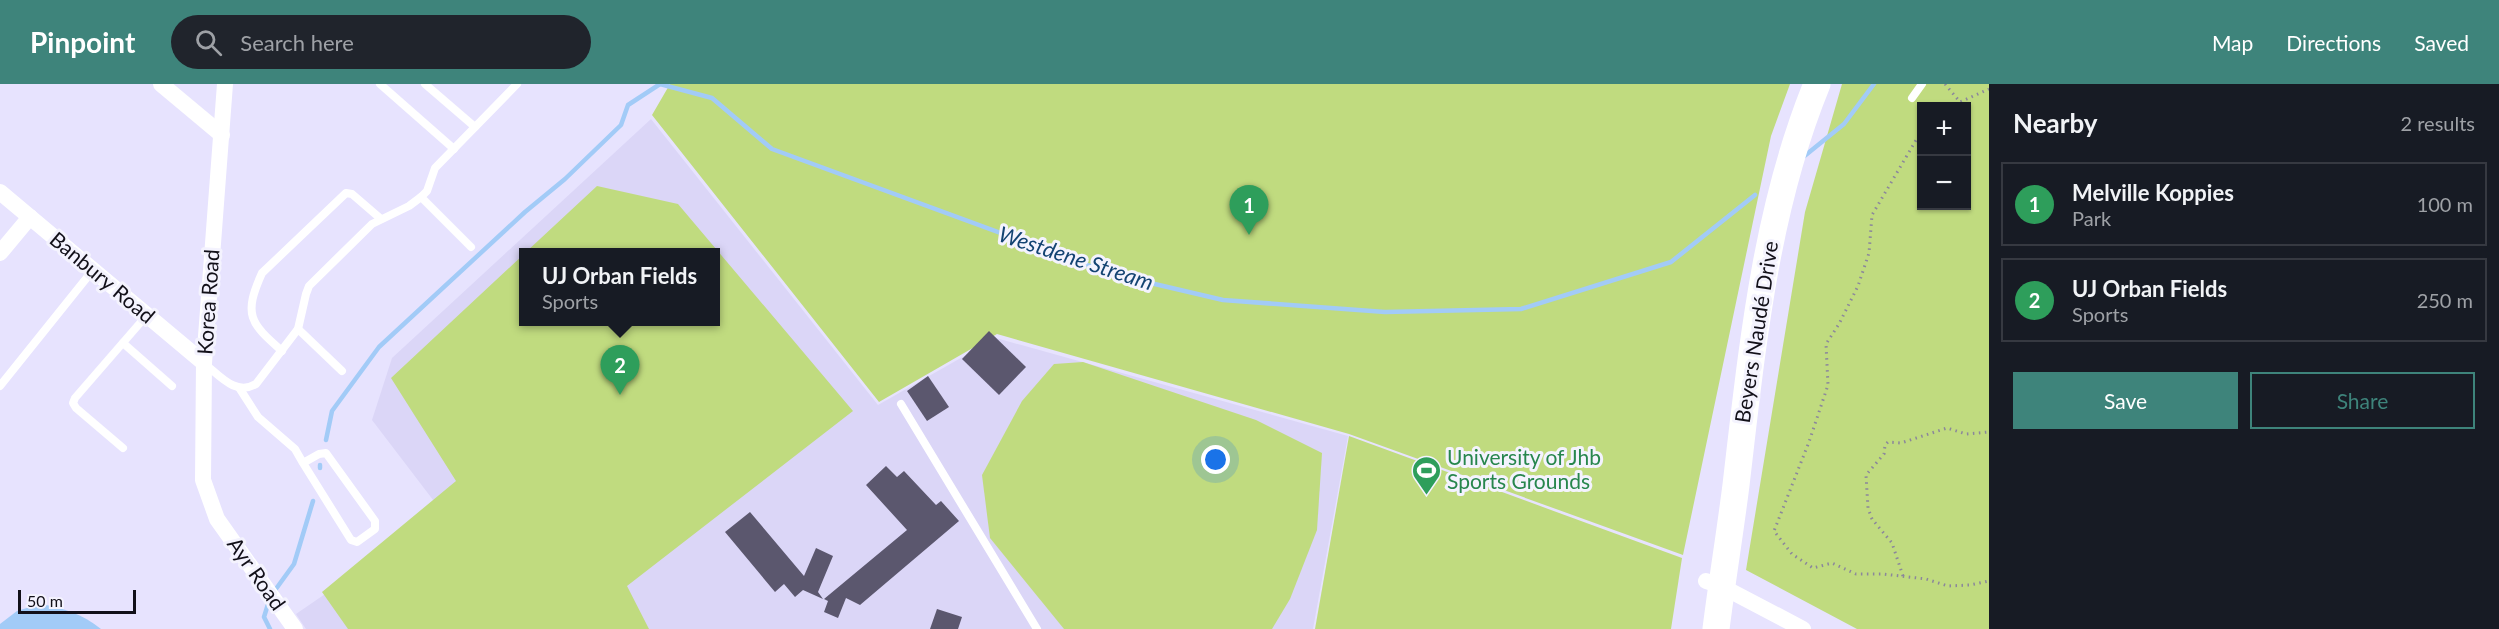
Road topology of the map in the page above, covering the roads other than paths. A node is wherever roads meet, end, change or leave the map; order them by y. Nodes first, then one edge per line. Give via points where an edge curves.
1 (161, 84) edge
2 (225, 84) edge
3 (380, 84) edge
4 (425, 84) edge
5 (517, 84) edge
6 (1803, 84) edge
7 (1816, 84) edge
8 (1922, 84) edge
9 (1912, 98) dead end
10 (475, 127) junction
11 (222, 135) junction
12 (454, 149) junction
13 (0, 192) edge
14 (421, 197) junction
15 (30, 217) junction
16 (381, 219) junction
17 (471, 247) dead end
18 (0, 253) edge
19 (93, 270) junction
20 (147, 315) junction
21 (298, 329) junction
22 (123, 343) junction
23 (282, 351) junction
24 (204, 363) junction
25 (342, 371) dead end
26 (0, 386) edge
27 (172, 386) dead end
28 (240, 389) junction
29 (901, 404) dead end
30 (123, 448) dead end
31 (303, 463) junction
32 (217, 519) joint
33 (1714, 584) junction
34 (295, 629) edge
35 (1037, 629) edge
36 (1700, 629) edge
37 (1716, 629) edge
38 (1803, 629) edge

1 - 11 street
2 - 11 street, Korea Road
3 - 12 lane
4 - 10 lane
5 - 10 lane
6 - 33 main road, Beyers Naudé Drive via 1767,201 1751,275
7 - 33 main road, Beyers Naudé Drive via 1786,174 1761,287
8 - 9 lane
10 - 12 lane
11 - 24 street, Korea Road
12 - 14 lane via 435,168
13 - 15 street, Banbury Road
14 - 16 lane
14 - 17 lane
15 - 18 street
15 - 19 street, Banbury Road
16 - 21 lane via 309,286
16 - 23 lane via 346,193 262,273 251,307 254,322
19 - 20 street, Banbury Road
19 - 26 lane
20 - 22 lane
20 - 24 street, Banbury Road
21 - 23 lane
21 - 25 lane
22 - 27 lane
22 - 30 lane via 73,403
23 - 28 lane via 256,384
24 - 28 lane
24 - 32 street, Korea Road via 201,466 206,493
28 - 31 lane via 258,417 295,449
29 - 35 lane
31 - 31 lane via 351,540 357,542 375,529 375,521 326,453
32 - 34 street, Ayr Road
33 - 36 main road
33 - 37 main road
33 - 38 street

